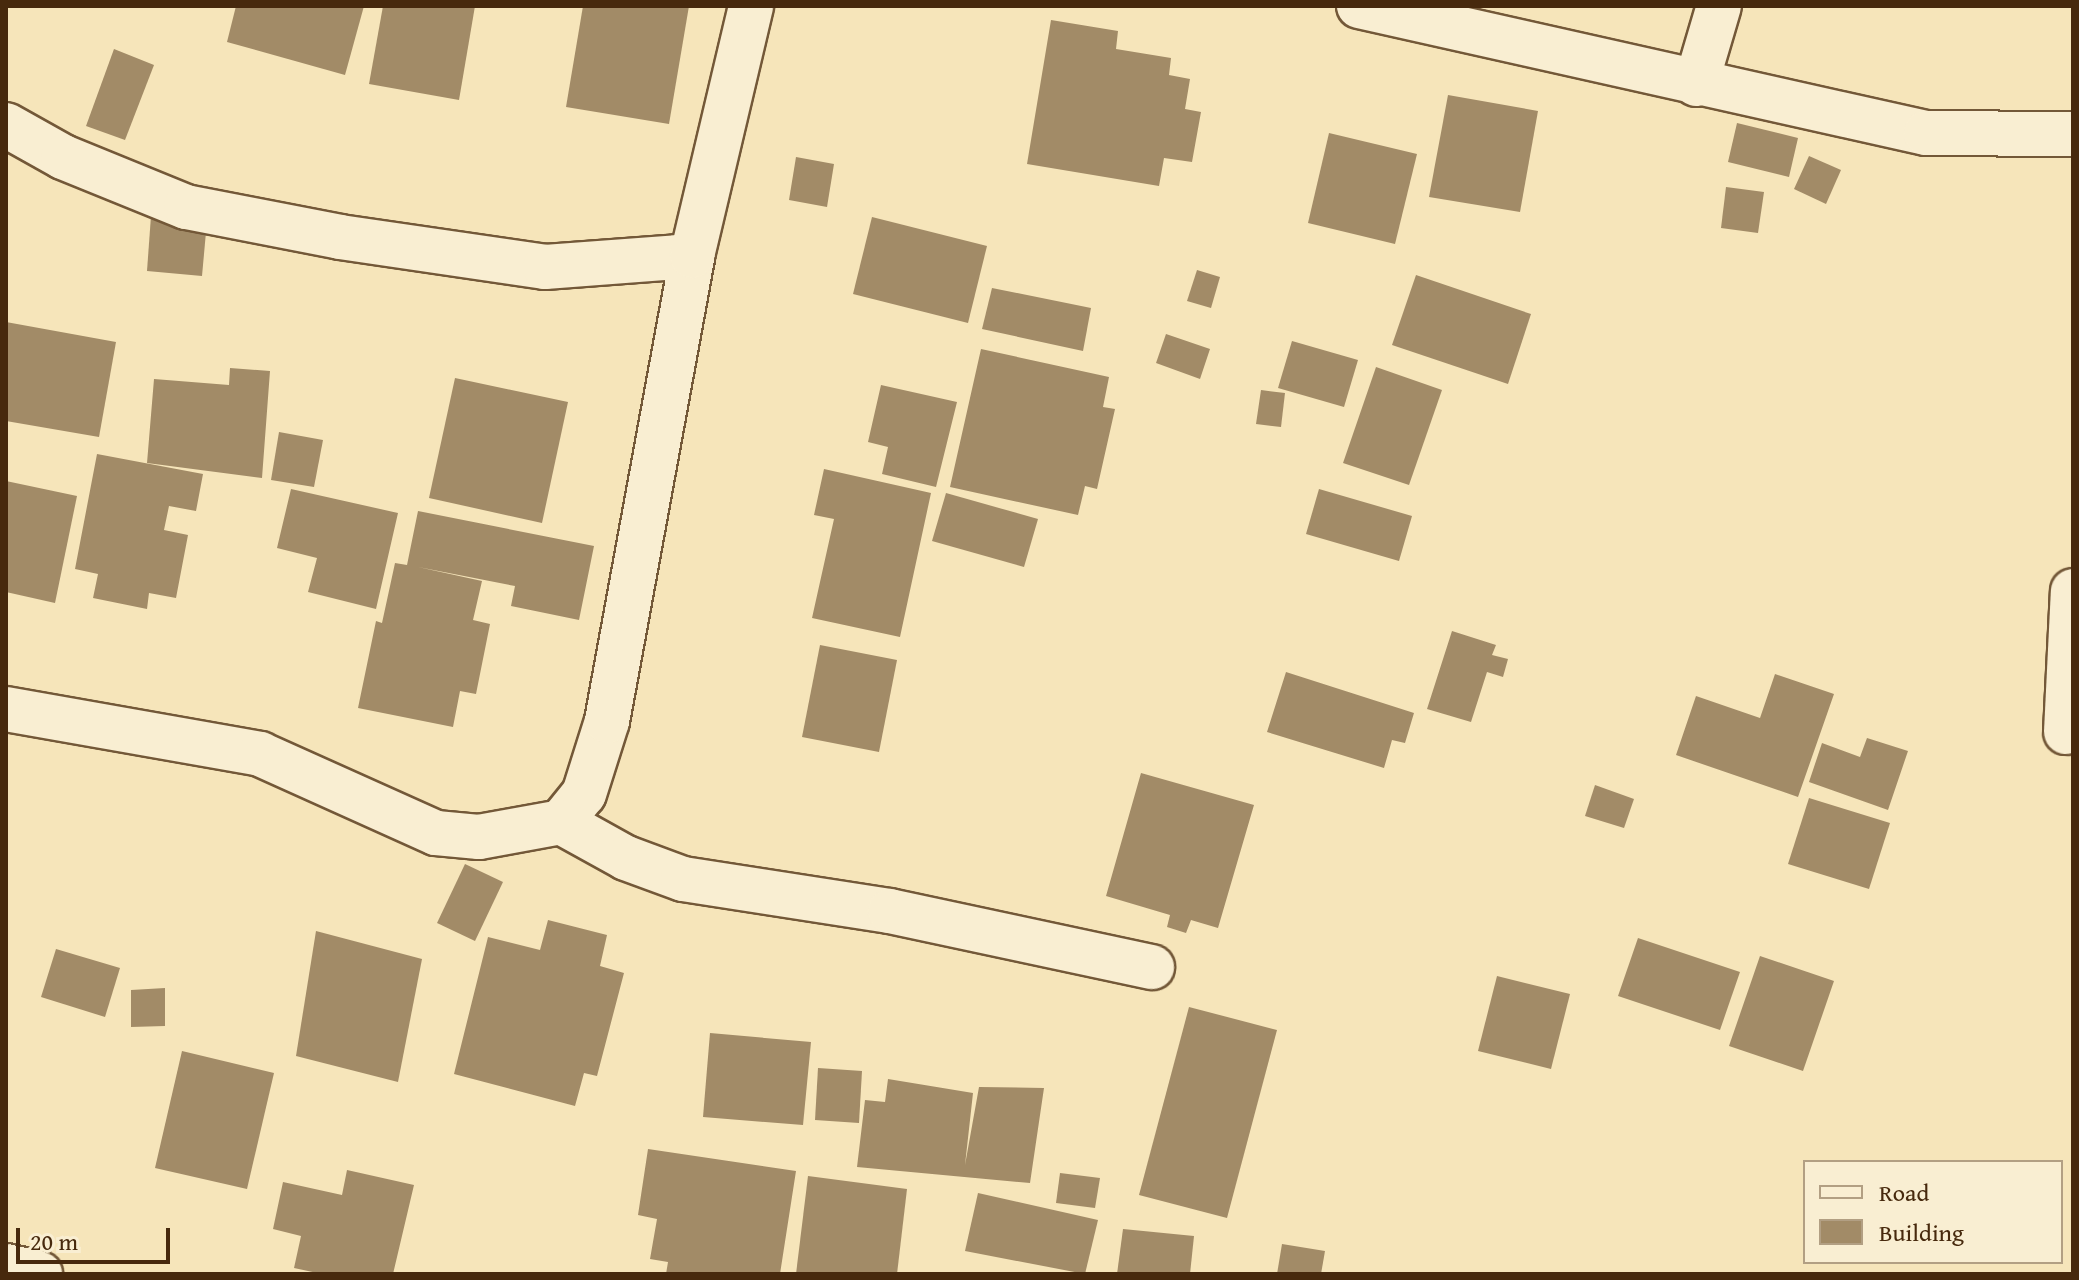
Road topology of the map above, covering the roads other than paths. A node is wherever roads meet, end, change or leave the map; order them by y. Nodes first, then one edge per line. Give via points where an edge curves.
1 (751, 6) edge
2 (1359, 6) edge
3 (1719, 6) edge
4 (1696, 84) junction
5 (6, 125) edge
6 (2073, 134) edge
7 (692, 256) junction
8 (2073, 591) edge
9 (6, 709) edge
10 (2066, 732) dead end
11 (561, 822) junction
12 (1152, 967) dead end
13 (6, 1266) edge
14 (40, 1274) edge

1 - 7 street
2 - 4 street
3 - 4 street
4 - 6 street via 1926,133
5 - 7 street via 63,157 186,207 309,231 545,267
7 - 11 street via 607,721 584,794
8 - 10 street
9 - 11 street via 260,754 436,833 479,837
11 - 12 street via 626,858 683,879 890,911
13 - 14 street

